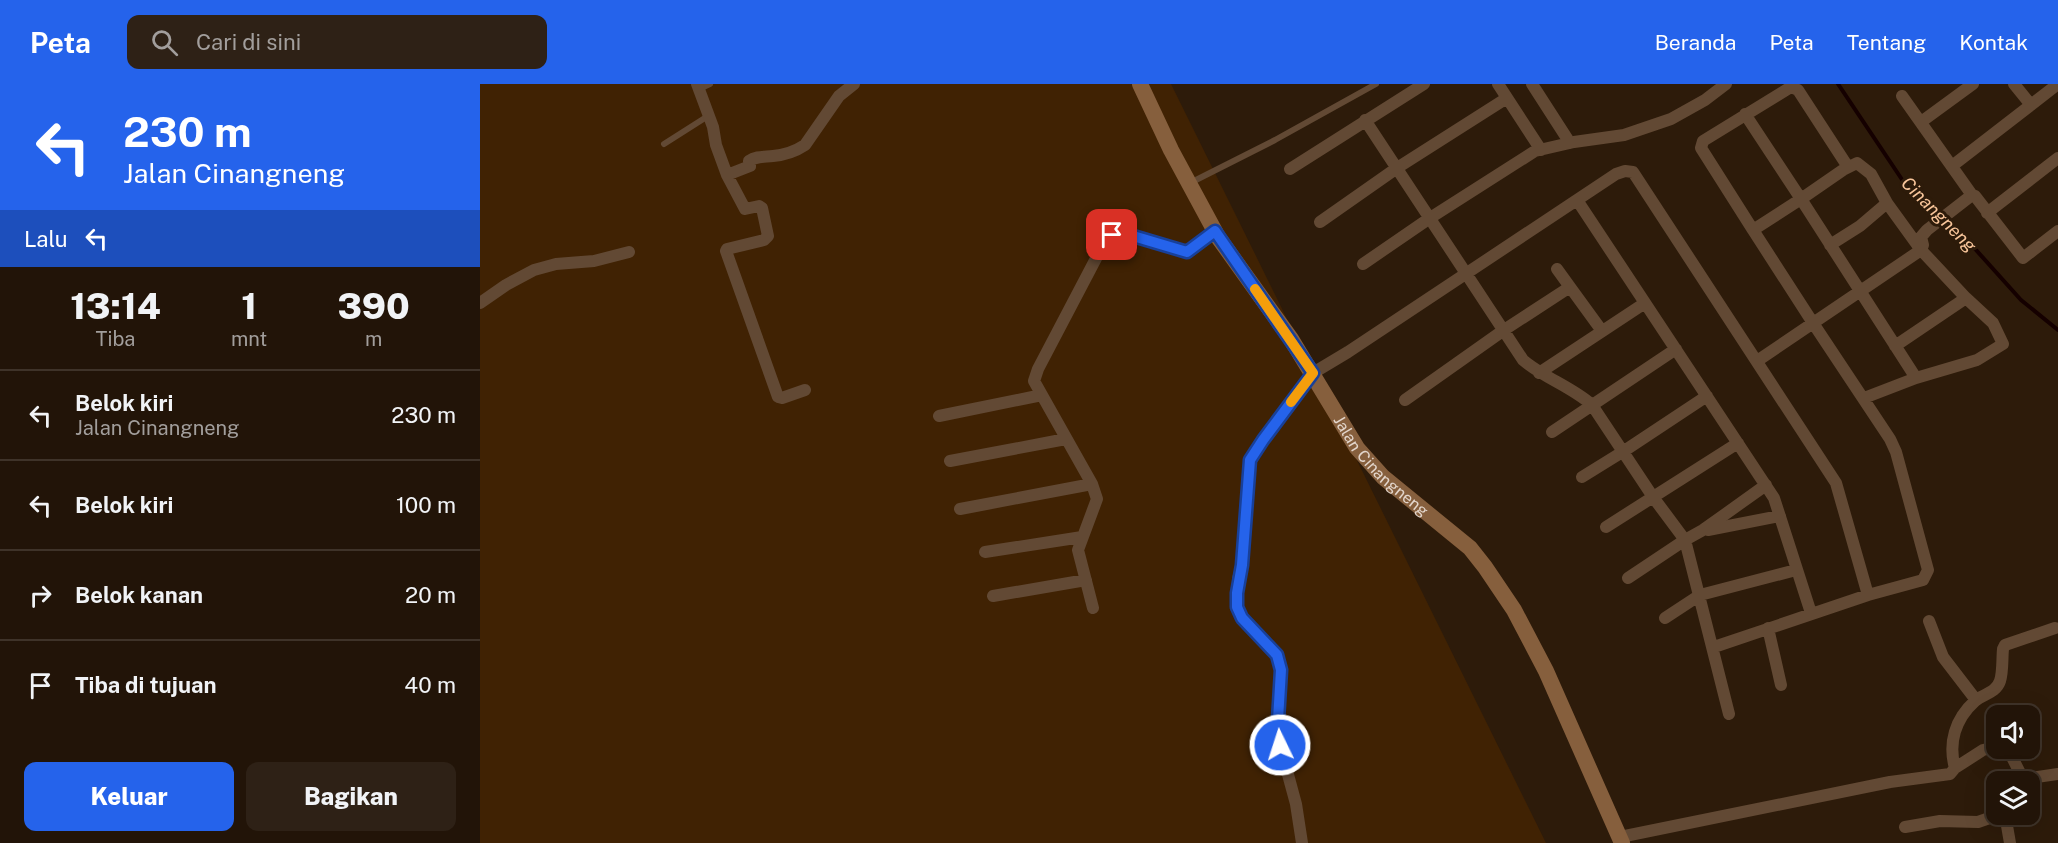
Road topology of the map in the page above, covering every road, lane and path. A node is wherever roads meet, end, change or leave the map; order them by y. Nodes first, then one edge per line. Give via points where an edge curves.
1 (854, 84) edge
2 (1140, 84) edge
3 (1376, 84) edge
4 (1424, 84) edge
5 (1498, 84) edge
6 (1532, 84) edge
7 (1726, 84) edge
8 (1973, 84) edge
9 (2014, 84) edge
10 (2058, 84) edge
11 (702, 86) edge
12 (1902, 96) dead end
13 (1508, 98) junction
14 (2031, 105) junction
15 (1745, 114) junction
16 (708, 116) junction
17 (1365, 120) junction
18 (1921, 122) junction
19 (1570, 143) junction
20 (664, 144) dead end
21 (1541, 150) junction
22 (2058, 158) edge
23 (1952, 166) junction
24 (1397, 168) junction
25 (1848, 168) junction
26 (1290, 169) dead end
27 (727, 175) junction
28 (1189, 183) junction
29 (1972, 195) junction
30 (1801, 199) junction
31 (1577, 200) junction
32 (1887, 203) junction
33 (1987, 213) junction
34 (1430, 218) junction
35 (1320, 222) dead end
36 (1753, 230) junction
37 (1215, 231) junction
38 (2058, 231) edge
39 (1830, 245) junction
40 (1921, 250) junction
41 (629, 252) dead end
42 (1363, 264) dead end
43 (1557, 269) dead end
44 (1467, 273) junction
45 (1570, 287) junction
46 (1860, 292) junction
47 (1966, 298) junction
48 (480, 303) edge
49 (1646, 303) junction
50 (1813, 323) junction
51 (1504, 330) junction
52 (1602, 331) junction
53 (1896, 346) junction
54 (1676, 349) junction
55 (1757, 361) junction
56 (1313, 373) junction
57 (1539, 373) junction
58 (1916, 378) junction
59 (805, 390) dead end
60 (1042, 395) junction
61 (1707, 396) junction
62 (1864, 398) junction
63 (1405, 400) dead end
64 (1592, 405) junction
65 (939, 416) dead end
66 (1552, 432) dead end
67 (1066, 439) junction
68 (1738, 442) junction
69 (1624, 451) junction
70 (950, 461) dead end
71 (1582, 477) dead end
72 (1092, 484) junction
73 (1766, 485) junction
74 (1653, 497) junction
75 (960, 509) dead end
76 (1780, 516) junction
77 (1606, 527) dead end
78 (1703, 531) junction
79 (1082, 537) junction
80 (1685, 540) junction
81 (985, 552) dead end
82 (1796, 570) junction
83 (1628, 578) dead end
84 (1086, 580) junction
85 (1700, 595) junction
86 (1868, 595) junction
87 (993, 596) dead end
88 (1093, 608) dead end
89 (1811, 613) junction
90 (1665, 618) dead end
91 (1929, 621) dead end
92 (1768, 628) junction
93 (2055, 628) dead end
94 (1714, 647) junction
95 (1780, 686) dead end
96 (1976, 700) junction
97 (1730, 714) dead end
98 (1986, 749) edge
99 (2013, 759) edge
100 (1955, 768) junction
101 (2058, 774) edge
102 (1905, 827) dead end
103 (1621, 840) edge
104 (1302, 843) edge
105 (2010, 843) edge

1 - 27 street via 839,96 805,145 775,156 753,158 749,167
2 - 28 street, Jalan Cinangneng
3 - 28 lane
4 - 17 street
5 - 13 street
6 - 19 street
7 - 19 street via 1671,119 1624,135
8 - 18 street
9 - 14 street
10 - 14 street
11 - 16 street
12 - 18 street
13 - 21 street
13 - 24 street
14 - 23 street
15 - 25 street via 1791,87 1798,90
15 - 30 street
15 - 36 street via 1702,141 1701,148
16 - 20 lane
16 - 27 street
17 - 24 street
17 - 26 street
18 - 23 street
19 - 21 street
21 - 34 street
22 - 33 street
23 - 29 street
24 - 34 street
24 - 35 street
25 - 30 street
25 - 32 street via 1857,163 1871,174
27 - 59 street via 745,209 762,208 769,231 764,240 726,251 747,314 778,397
28 - 37 street, Jalan Cinangneng
29 - 33 street
29 - 40 street via 1927,230 1921,237
30 - 36 street
30 - 39 street
31 - 44 street
31 - 49 street
31 - 55 street via 1617,174 1633,172
32 - 39 street
32 - 40 street
33 - 38 street via 2023,258
34 - 42 street
34 - 44 street
36 - 50 street
37 - 56 street, Jalan Cinangneng
37 - 60 street via 1187,252 1123,233 1112,235 1038,369 1034,381
39 - 46 street
40 - 46 street
40 - 47 street
41 - 48 street via 534,270
43 - 45 street
44 - 51 street
44 - 56 street
45 - 51 street
45 - 52 street
46 - 50 street
46 - 53 street
47 - 53 street
47 - 58 street via 1994,324 2003,344 1977,360
49 - 52 street
49 - 54 street
50 - 55 street
50 - 62 street
51 - 57 street via 1523,360
51 - 63 street
52 - 57 street
53 - 58 street
54 - 61 street
54 - 64 street
55 - 86 street via 1836,483
56 - 103 street, Jalan Cinangneng via 1370,465 1470,548 1514,610 1546,671
56 - 104 street via 1250,460 1237,593 1242,618 1277,655 1281,670 1280,745
57 - 64 street
58 - 62 street
60 - 65 street
60 - 67 street
61 - 68 street
61 - 69 street
62 - 86 street via 1896,452 1928,570 1923,580
64 - 66 street
64 - 69 street
67 - 70 street
67 - 72 street
68 - 73 street
68 - 74 street
69 - 71 street
69 - 74 street
72 - 75 street
72 - 79 street via 1097,500
73 - 76 street
73 - 78 street
74 - 77 street
74 - 80 street
76 - 78 street
76 - 82 street
78 - 80 street
79 - 81 street
79 - 84 street via 1078,550
80 - 83 street
80 - 85 street
82 - 85 street
82 - 89 street
84 - 87 street
84 - 88 street
85 - 90 street
85 - 94 street
86 - 89 street
89 - 92 street
91 - 96 street via 1943,657
92 - 94 street
92 - 95 street
93 - 96 street via 2005,645 2000,682
94 - 97 street
96 - 100 street via 1953,737
98 - 100 street
99 - 101 street via 2023,779
100 - 103 street via 1946,776 1890,782
102 - 105 street via 1940,821 1978,822 1998,815 2006,820

